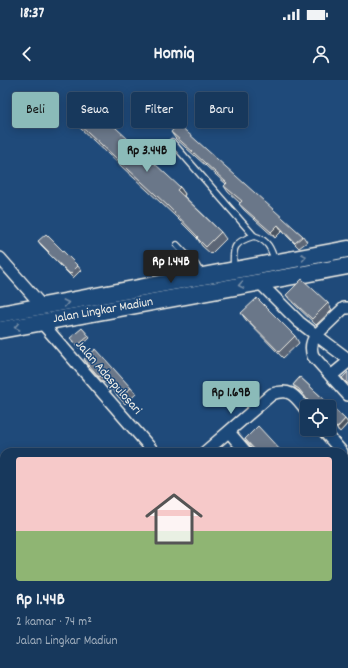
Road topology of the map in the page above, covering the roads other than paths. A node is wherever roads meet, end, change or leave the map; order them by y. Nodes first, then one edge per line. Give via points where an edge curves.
1 (172, 142) edge
2 (254, 236) junction
3 (178, 245) dead end
4 (348, 248) edge
5 (0, 258) edge
6 (275, 262) junction
7 (348, 266) edge
8 (234, 270) junction
9 (202, 276) junction
10 (259, 282) junction
11 (348, 308) edge
12 (0, 314) edge
13 (42, 315) junction
14 (0, 330) edge
15 (316, 335) junction
16 (348, 360) edge
17 (331, 376) junction
18 (348, 395) edge
19 (300, 403) edge
20 (229, 432) junction
21 (328, 436) edge
22 (151, 448) edge
23 (210, 448) edge
24 (243, 448) edge
25 (339, 448) edge

1 - 2 lane
2 - 6 lane via 265,241
2 - 8 lane via 238,243 233,254
3 - 9 lane
6 -> 4 main road, Jalan Lingkar Madiun
5 - 13 street, Jalan Adaspulosari
6 - 8 main road, Jalan Lingkar Madiun
7 - 10 main road, Jalan Lingkar Madiun
8 - 9 main road, Jalan Lingkar Madiun
13 -> 9 main road, Jalan Lingkar Madiun
10 -> 13 main road, Jalan Lingkar Madiun
10 - 15 street via 299,322
11 - 15 street via 344,308
12 - 13 main road, Jalan Lingkar Madiun
13 -> 14 main road, Jalan Lingkar Madiun
13 - 22 street, Jalan Adaspulosari
15 - 16 street
15 - 17 street via 312,342 313,356
16 - 17 street
17 - 18 street
19 - 20 street via 286,391 272,394
20 - 23 street
20 - 24 street
21 - 25 street

